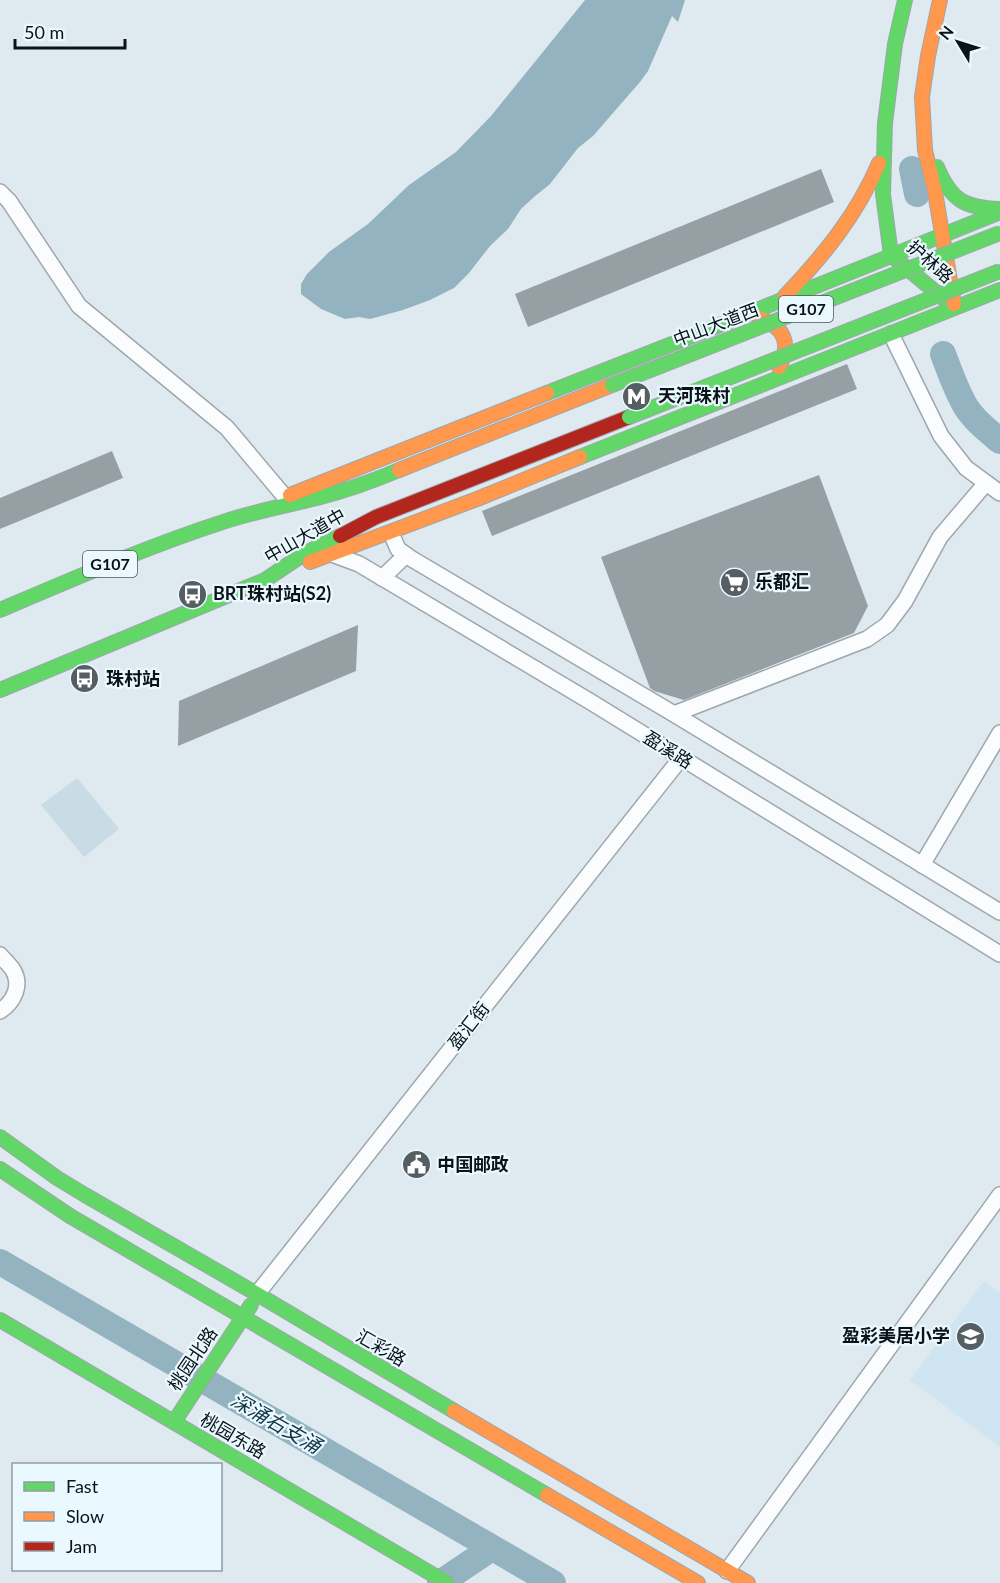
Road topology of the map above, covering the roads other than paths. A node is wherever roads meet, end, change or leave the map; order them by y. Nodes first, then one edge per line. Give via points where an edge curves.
1 (905, 0) edge
2 (940, 0) edge
3 (924, 137) junction
4 (884, 148) junction
5 (0, 192) edge
6 (1000, 211) edge
7 (1000, 233) edge
8 (942, 234) junction
9 (891, 255) junction
10 (1000, 271) edge
11 (1000, 290) edge
12 (781, 300) junction
13 (955, 308) junction
14 (744, 315) junction
15 (891, 334) junction
16 (765, 384) junction
17 (612, 385) joint
18 (987, 483) junction
19 (1000, 493) edge
20 (285, 497) junction
21 (222, 522) junction
22 (390, 533) junction
23 (332, 554) junction
24 (406, 555) junction
25 (382, 578) junction
26 (265, 580) junction
27 (0, 610) edge
28 (0, 690) edge
29 (674, 714) junction
30 (1000, 733) edge
31 (681, 758) junction
32 (922, 865) junction
33 (1000, 912) edge
34 (1000, 954) edge
35 (0, 955) edge
36 (0, 1011) edge
37 (0, 1137) edge
38 (0, 1169) edge
39 (1000, 1195) edge
40 (207, 1265) junction
41 (193, 1288) junction
42 (257, 1294) junction
43 (243, 1317) junction
44 (0, 1320) edge
45 (174, 1422) junction
46 (577, 1484) junction
47 (564, 1506) junction
48 (616, 1507) junction
49 (604, 1528) junction
50 (727, 1571) junction
51 (447, 1583) edge
52 (698, 1583) edge
53 (748, 1583) edge

1 - 4 main road, 护林路 via 895,44
2 - 3 main road, 护林路 via 922,97
3 - 6 main road via 943,182 953,195 966,205
3 - 8 main road, 护林路
4 - 9 main road, 护林路 via 883,194
4 - 12 main road via 872,181 836,238
5 - 20 street via 79,306 227,428
6 - 8 main road
7 - 17 main road, 中山大道西 / G107, bridge
8 - 9 main road
8 - 13 main road, 护林路
9 - 12 main road
9 - 13 main road, 护林路
10 - 26 main road, 中山大道中 / G107, bridge via 376,517 304,554
11 - 13 main road
12 - 14 main road
13 - 15 main road
14 - 16 main road via 766,320 783,333 784,357
14 - 20 main road
15 - 16 main road
15 - 18 street via 941,436 966,468
16 - 22 main road
17 - 21 main road, 中山大道中 / G107 via 380,478
18 - 19 street
18 - 29 street via 940,537 887,625 867,639
20 - 21 main road
21 - 27 main road, 中山大道中 / G107
22 - 23 main road
22 - 24 street, 盈溪路
23 - 25 street, 盈溪路
23 - 26 main road
24 - 25 street
24 - 29 street, 盈溪路
25 - 31 street, 盈溪路
26 - 28 main road, 中山大道中 / G107
29 - 32 street, 盈溪路
30 - 32 street
31 - 34 street, 盈溪路
31 - 42 street, 盈汇街
32 - 33 street, 盈溪路
35 - 36 street via 17,981 10,1002
37 - 40 main road, 汇彩路 via 57,1178
38 - 41 main road via 70,1216
39 - 50 street
40 - 41 main road
40 - 42 main road, 汇彩路
41 - 43 main road
42 - 43 main road, 桃园北路
42 - 46 main road, 汇彩路
43 - 45 main road, 桃园北路
43 - 47 main road
44 - 45 main road, 桃园东路
45 - 51 main road, 桃园东路
46 - 47 main road
46 - 48 main road, 汇彩路
47 - 49 main road
48 - 49 main road
48 - 50 main road, 汇彩路
49 - 52 main road
50 - 53 main road, 汇彩路

